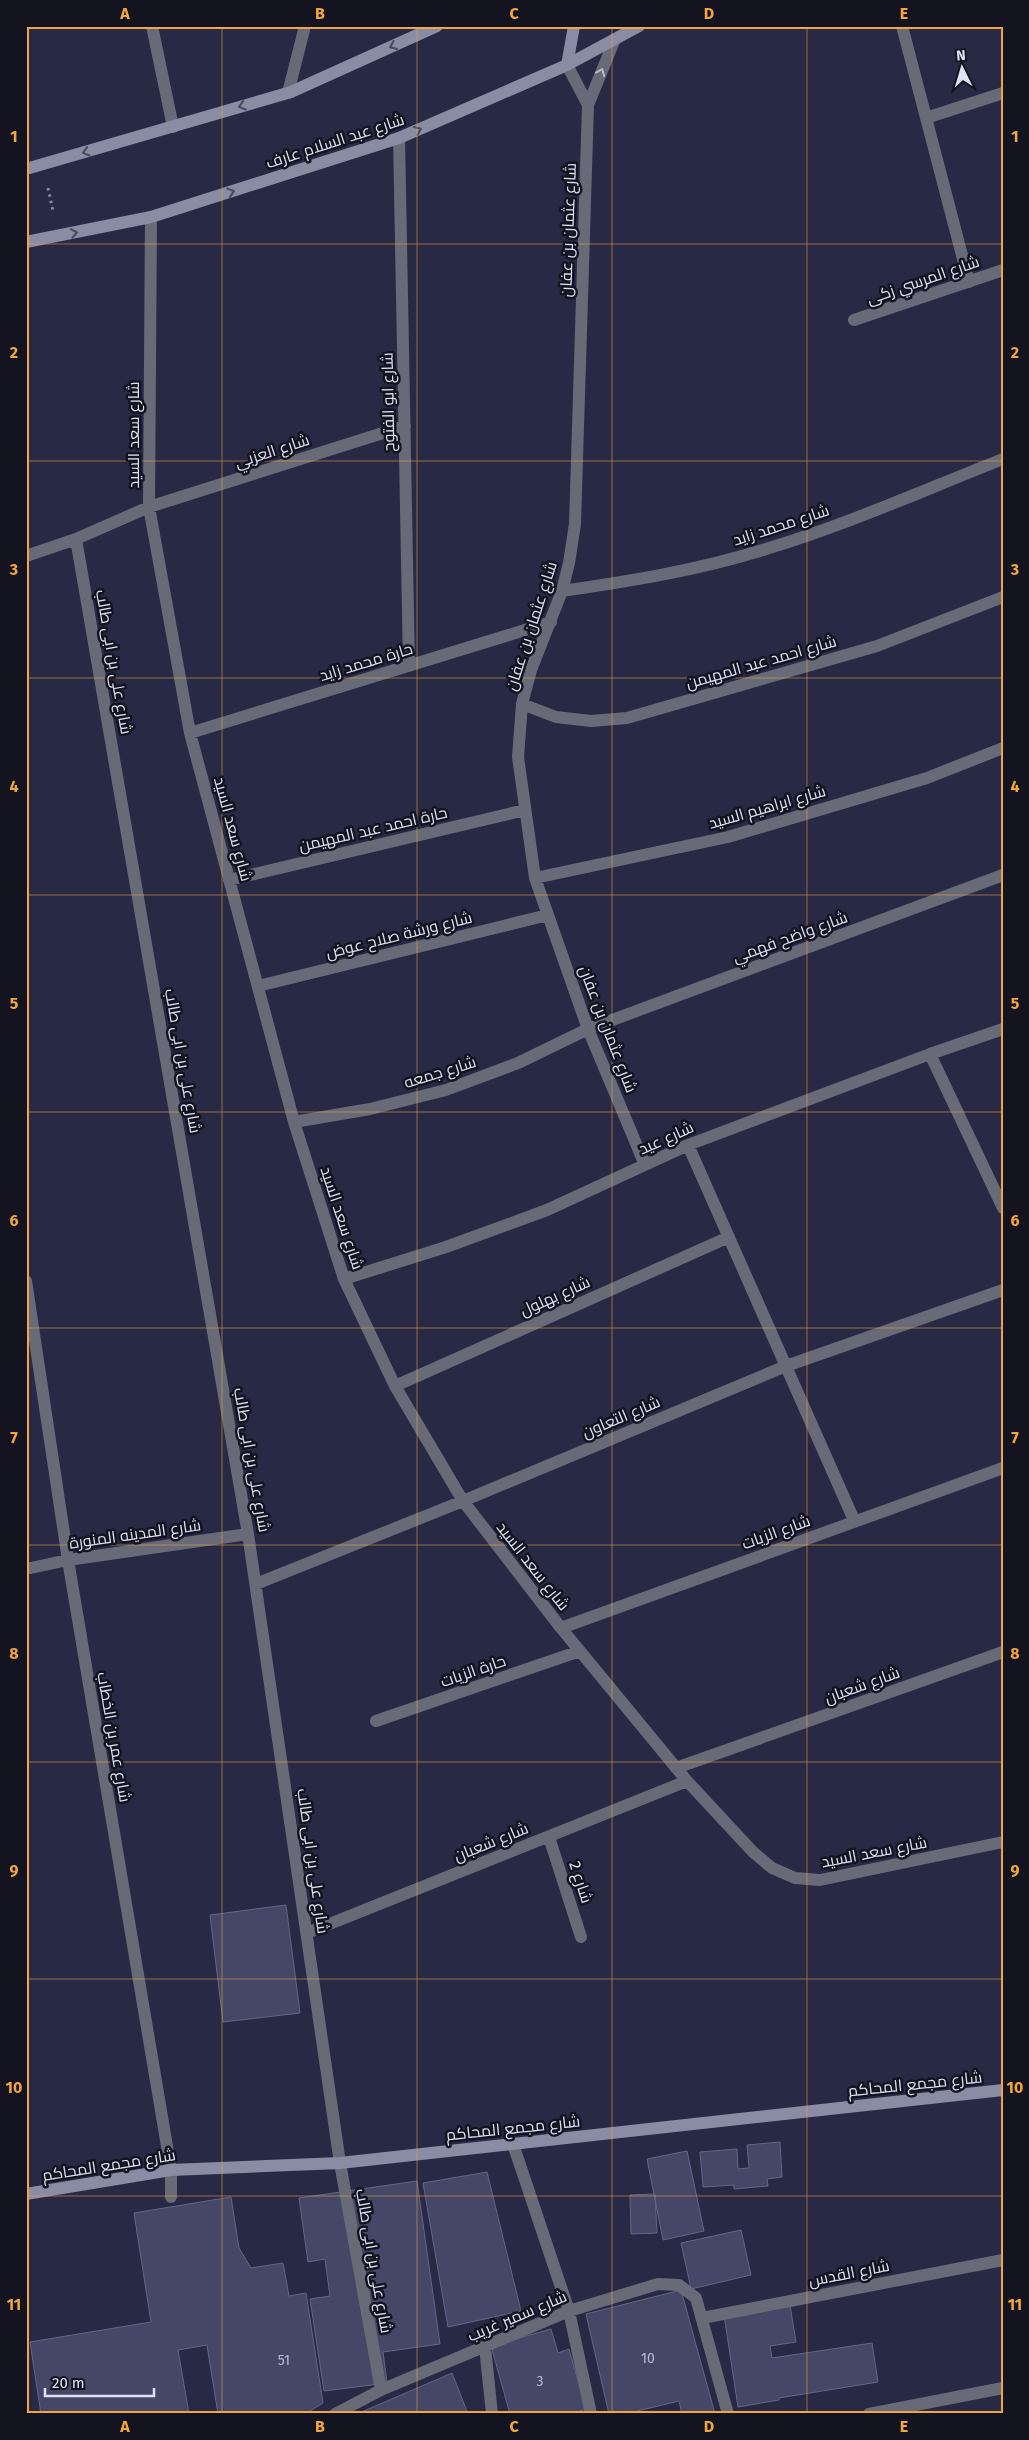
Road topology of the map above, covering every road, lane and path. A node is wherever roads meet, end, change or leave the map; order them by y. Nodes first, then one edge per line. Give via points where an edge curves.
1 (152, 26) edge
2 (305, 26) edge
3 (437, 26) edge
4 (574, 26) edge
5 (618, 26) edge
6 (640, 26) edge
7 (902, 26) edge
8 (615, 39) junction
9 (567, 64) junction
10 (288, 92) junction
11 (1003, 93) edge
12 (588, 105) junction
13 (926, 118) junction
14 (173, 127) junction
15 (399, 138) junction
16 (42, 165) junction
17 (26, 168) edge
18 (151, 217) junction
19 (59, 236) junction
20 (26, 242) edge
21 (1003, 270) edge
22 (969, 282) junction
23 (854, 320) dead end
24 (405, 426) junction
25 (1003, 459) edge
26 (149, 507) junction
27 (76, 539) junction
28 (26, 556) edge
29 (562, 591) junction
30 (1003, 597) edge
31 (551, 622) junction
32 (409, 666) junction
33 (522, 704) junction
34 (190, 733) junction
35 (1003, 748) edge
36 (525, 810) junction
37 (1003, 875) edge
38 (535, 878) junction
39 (229, 880) junction
40 (548, 915) junction
41 (258, 986) junction
42 (588, 1029) junction
43 (1003, 1029) edge
44 (930, 1054) junction
45 (294, 1122) junction
46 (688, 1145) junction
47 (645, 1165) junction
48 (1003, 1208) edge
49 (728, 1236) junction
50 (344, 1279) junction
51 (26, 1281) edge
52 (1003, 1290) edge
53 (786, 1366) junction
54 (394, 1386) junction
55 (1003, 1468) edge
56 (463, 1501) junction
57 (854, 1520) junction
58 (248, 1534) junction
59 (68, 1560) junction
60 (26, 1569) edge
61 (256, 1584) junction
62 (561, 1628) junction
63 (580, 1651) junction
64 (1003, 1652) edge
65 (376, 1721) dead end
66 (676, 1768) junction
67 (687, 1781) junction
68 (549, 1837) junction
69 (1003, 1842) edge
70 (307, 1933) junction
71 (582, 1937) dead end
72 (1003, 2090) edge
73 (513, 2144) junction
74 (340, 2163) junction
75 (171, 2170) junction
76 (26, 2194) edge
77 (172, 2197) dead end
78 (1003, 2260) edge
79 (569, 2310) junction
80 (702, 2318) junction
81 (485, 2347) junction
82 (1003, 2388) edge
83 (380, 2390) junction
84 (335, 2414) edge
85 (492, 2414) edge
86 (591, 2414) edge
87 (728, 2414) edge
88 (869, 2414) edge

1 - 14 street
2 - 10 street
3 -> 10 street
4 - 9 street
5 - 8 street
6 - 8 street, شارع عبد السلام عارف
7 - 13 street
8 - 9 street, شارع عبد السلام عارف
12 -> 8 street, شارع عثمان بن عفان
9 - 12 street, شارع عثمان بن عفان
15 -> 9 street, شارع عبد السلام عارف
10 -> 14 street
11 - 13 street
12 - 29 street, شارع عثمان بن عفان via 575,524
13 - 22 street
14 -> 16 street
18 -> 15 street, شارع عبد السلام عارف
15 - 24 street, شارع ابو الفتوح
16 - 17 street
16 - 19 path
19 -> 18 street, شارع عبد السلام عارف
18 - 26 street, شارع سعد السيد
19 - 20 street, شارع عبد السلام عارف
21 - 22 street, شارع المرسي زكى
22 - 23 street, شارع المرسي زكى
24 - 26 street, شارع العزبي
24 - 32 street, شارع ابو الفتوح
25 - 29 street, شارع محمد زايد via 766,549 666,575
26 - 27 street, شارع العزبي
26 - 34 street, شارع سعد السيد
27 - 28 street, شارع العزبي
27 - 58 street, شارع على بن ابى طالب
29 - 31 street, شارع عثمان بن عفان
30 - 33 street, شارع احمد عبد المهيمن via 877,646 627,718 591,721 556,716
31 - 32 street, حارة محمد زايد
31 - 33 street, شارع عثمان بن عفان via 531,670
32 - 34 street, حارة محمد زايد
33 - 36 street, شارع عثمان بن عفان via 518,757
34 - 39 street, شارع سعد السيد
35 - 38 street, شارع ابراهيم السيد via 927,778 728,836
36 - 38 street, شارع عثمان بن عفان
36 - 39 street, حارة احمد عبد المهيمن
37 - 42 street, شارع واضح فهمي
38 - 40 street, شارع عثمان بن عفان
39 - 41 street, شارع سعد السيد
40 - 41 street, شارع ورشة صلاح عوض
40 - 42 street, شارع عثمان بن عفان
41 - 45 street, شارع سعد السيد
42 - 45 street, شارع جمعه via 518,1063 446,1090 370,1109
42 - 47 street, شارع عثمان بن عفان
43 - 44 street, شارع عيد
44 - 46 street, شارع عيد
44 - 48 street
45 - 50 street, شارع سعد السيد
46 - 47 street, شارع عيد
46 - 49 street
47 - 50 street, شارع عيد via 547,1210 446,1247
49 - 53 street
49 - 54 street, شارع بهلول
50 - 54 street, شارع سعد السيد
51 - 59 street, شارع عمر بن الخطاب
52 - 53 street, شارع التعاون
53 - 56 street, شارع التعاون
53 - 57 street
54 - 56 street, شارع سعد السيد
55 - 57 street, شارع الزيات
56 - 61 street, شارع التعاون
56 - 62 street, شارع سعد السيد
57 - 62 street, شارع الزيات
58 - 59 street, شارع المدينه المنورة
58 - 61 street, شارع على بن ابى طالب
59 - 60 street, شارع المدينه المنورة
59 - 75 street, شارع عمر بن الخطاب
61 - 70 street, شارع على بن ابى طالب
62 - 63 street, شارع سعد السيد
63 - 65 street, حارة الزيات
63 - 66 street, شارع سعد السيد
64 - 66 street, شارع شعبان
66 - 67 street, شارع سعد السيد
67 - 68 street, شارع شعبان
67 - 69 street, شارع سعد السيد via 753,1852 772,1868 795,1878 820,1880
68 - 70 street, شارع شعبان
68 - 71 street, شارع 2
70 - 74 street, شارع على بن ابى طالب
72 - 73 street, شارع مجمع المحاكم
73 - 74 street, شارع مجمع المحاكم
73 - 79 street
74 - 75 street, شارع مجمع المحاكم
74 - 83 street, شارع على بن ابى طالب
75 - 76 street, شارع مجمع المحاكم
75 - 77 street, شارع عمر بن الخطاب
78 - 80 street, شارع القدس
79 - 80 street, شارع سمير غريب via 658,2284 679,2285 696,2298
79 - 81 street, شارع سمير غريب
79 - 86 street
80 - 87 street, شارع سمير غريب
81 - 83 street, شارع سمير غريب
81 - 85 street
82 - 88 street
83 - 84 street, شارع سمير غريب

